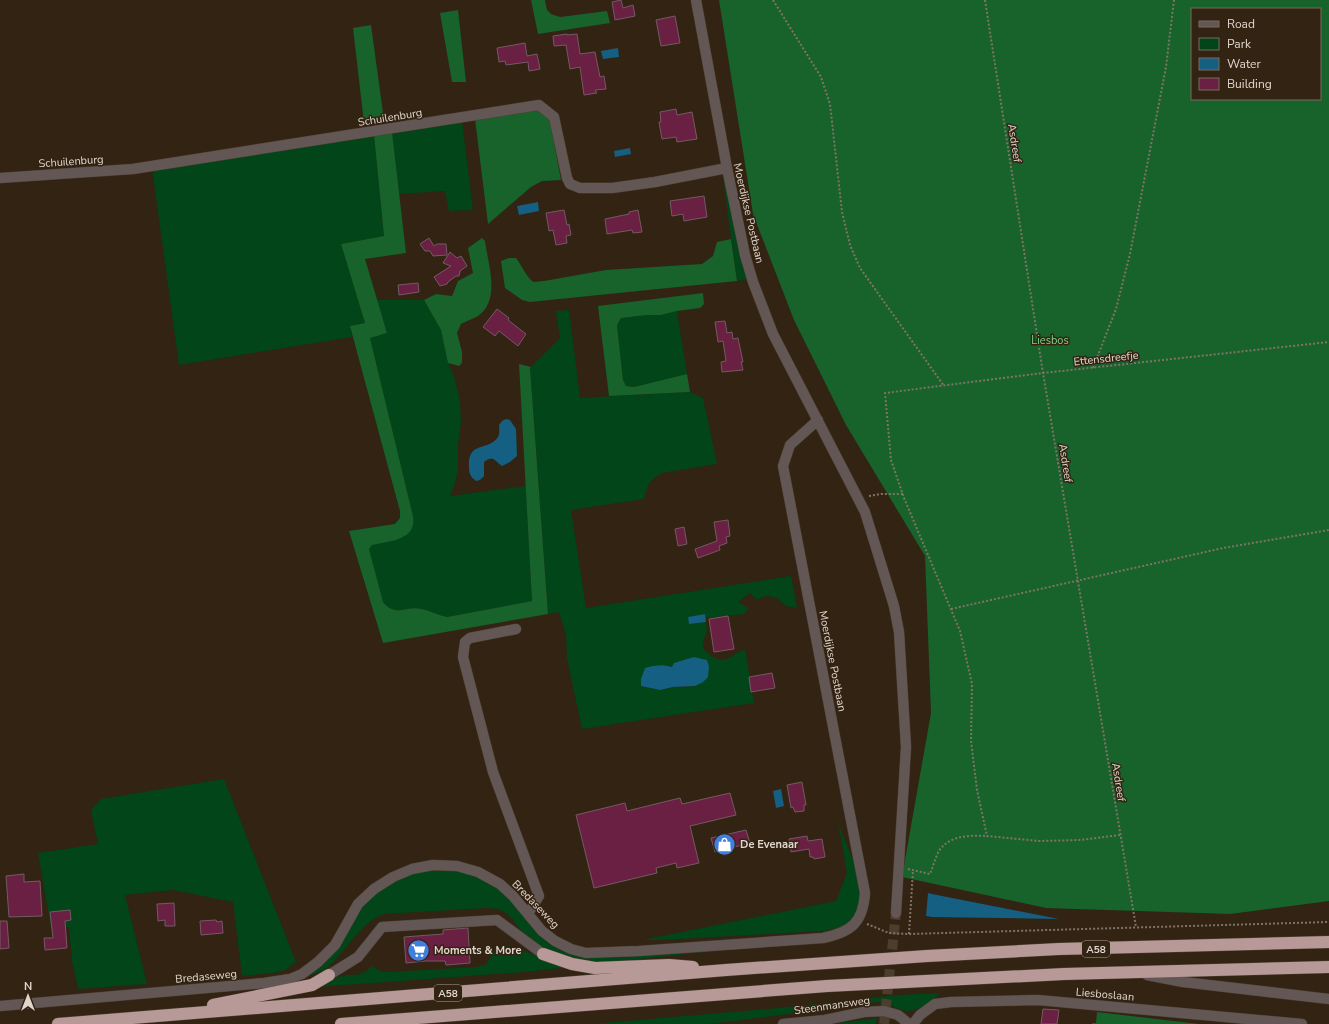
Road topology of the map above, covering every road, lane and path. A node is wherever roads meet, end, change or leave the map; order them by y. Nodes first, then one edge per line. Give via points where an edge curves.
1 (696, 0) edge
2 (773, 0) edge
3 (985, 0) edge
4 (1174, 0) edge
5 (727, 168) junction
6 (0, 178) edge
7 (1329, 342) edge
8 (1092, 368) junction
9 (1043, 373) junction
10 (944, 386) junction
11 (818, 420) junction
12 (903, 494) junction
13 (858, 498) junction
14 (1329, 530) edge
15 (1078, 581) junction
16 (951, 608) junction
17 (516, 629) dead end
18 (1120, 835) junction
19 (987, 836) junction
20 (896, 913) tunnel mouth
21 (528, 914) junction
22 (859, 919) junction
23 (1329, 922) edge
24 (1136, 927) junction
25 (909, 934) junction
26 (1329, 942) edge
27 (542, 954) joint
28 (1329, 967) edge
29 (726, 970) junction
30 (1131, 972) junction
31 (329, 975) joint
32 (1329, 999) edge
33 (0, 1006) edge
34 (169, 1015) junction
35 (58, 1024) edge
36 (341, 1024) edge
37 (783, 1024) edge
38 (910, 1024) edge
39 (913, 1024) edge
40 (1302, 1024) edge

1 - 5 street, Moerdijkse Postbaan
2 - 10 path via 822,77 830,104 842,212 850,245 860,268
3 - 9 path, Asdreef
4 - 8 path via 1166,67 1130,254 1116,309
5 - 6 street, Schuilenburg via 612,188 580,188 570,184 567,178 554,117 539,105 133,169
5 - 11 street, Moerdijkse Postbaan via 753,282 774,334
7 - 8 path, Ettensdreefje
8 - 9 path, Ettensdreefje
9 - 10 path, Ettensdreefje
9 - 15 path, Asdreef
10 - 12 path, Ettensdreefje via 885,393 891,460
11 - 13 street, Moerdijkse Postbaan
11 - 22 street, Moerdijkse Postbaan via 790,445 783,466 865,893 864,907
12 - 13 path
12 - 16 path
13 - 20 street, Moerdijkse Postbaan via 865,512 892,598 899,632 906,748
14 - 15 path via 1223,548
15 - 16 path
15 - 18 path, Asdreef
16 - 19 path via 960,631 972,684 971,741 977,790
17 - 21 street via 470,638 465,642 463,657 493,772 539,896
18 - 19 path via 1081,840 1039,841
18 - 24 path, Asdreef
19 - 25 path via 972,835 946,843 939,851 930,874 913,870
21 - 22 street, Bredaseweg via 542,931 555,941 586,953 823,938 848,930
21 - 33 street, Bredaseweg via 500,884 478,872 457,866 433,865 412,869 392,877 374,889 358,904 335,946 302,974 290,979
22 - 25 path via 889,933
23 - 24 path
24 - 25 path
26 - 29 highway, A58 via 1059,950
27 - 29 highway, A58 via 572,964 595,968 669,965
27 - 31 street, A58 via 497,920 382,927 358,957
28 - 30 highway, A58
29 - 34 highway, A58
30 - 32 street, A58 via 1183,982
30 - 36 highway, A58 via 827,986
31 - 34 highway, A58 via 312,985
34 - 35 highway, A58
37 - 38 street, Steenmansweg via 884,1011 898,1015
39 - 40 street, Liesboslaan via 935,1004 1038,1000

